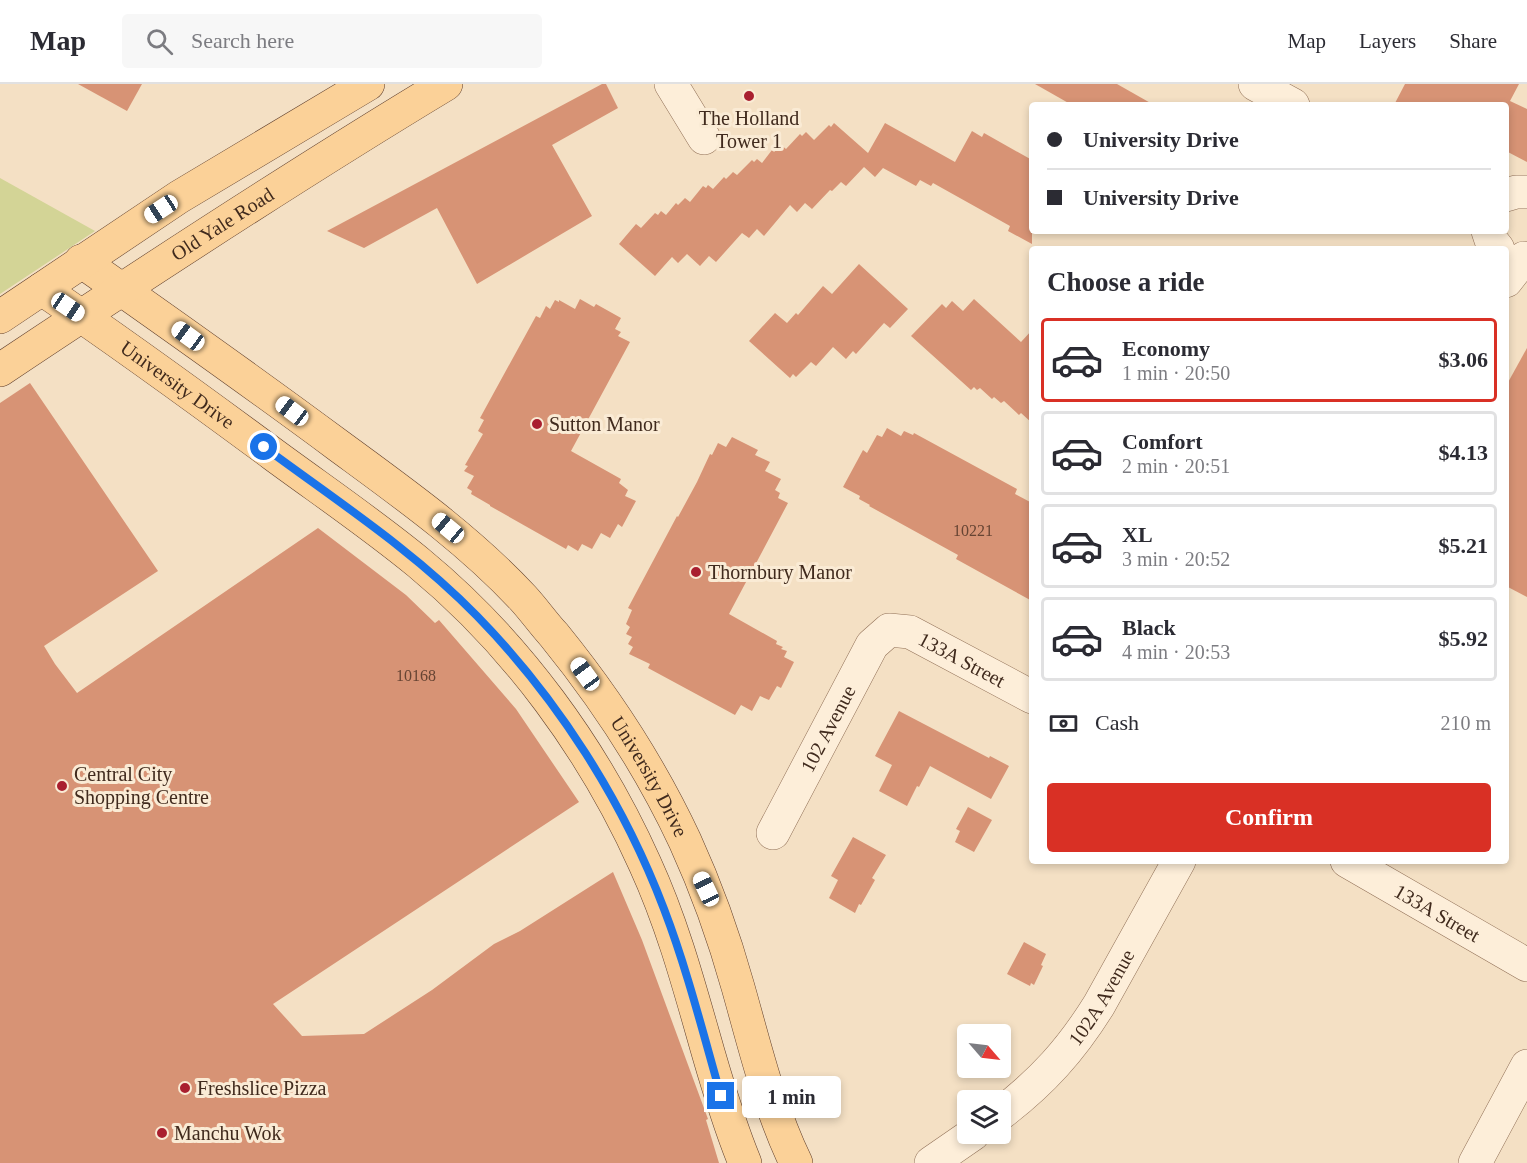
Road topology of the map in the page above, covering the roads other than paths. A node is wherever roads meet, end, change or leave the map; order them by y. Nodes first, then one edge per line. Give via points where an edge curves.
1 (368, 84) edge
2 (446, 84) edge
3 (671, 84) edge
4 (1255, 84) edge
5 (1288, 102) edge
6 (704, 138) dead end
7 (1527, 192) edge
8 (1509, 194) edge
9 (81, 261) junction
10 (42, 288) junction
11 (121, 289) junction
12 (81, 316) junction
13 (0, 317) edge
14 (0, 370) edge
15 (319, 488) junction
16 (461, 539) junction
17 (889, 630) joint
18 (1029, 695) edge
19 (773, 833) dead end
20 (1177, 864) edge
21 (1352, 864) edge
22 (1527, 965) edge
23 (1527, 1066) edge
24 (1011, 1106) edge
25 (959, 1144) edge
26 (746, 1163) edge
27 (796, 1163) edge
28 (931, 1163) edge
29 (1475, 1163) edge

1 - 9 main road via 179,197
2 - 11 main road, Old Yale Road
3 - 6 street
4 - 5 street
7 - 8 street
9 - 10 main road
9 - 11 main road, University Drive
10 - 12 main road, University Drive
10 - 13 main road
11 - 12 main road, Old Yale Road
11 - 16 main road, University Drive via 421,505
12 - 14 main road, Old Yale Road
12 - 15 main road, University Drive
15 - 16 main road via 377,504 406,522
15 - 26 main road, University Drive via 421,564 477,616 540,688 592,763 664,908 726,1113
16 - 27 main road, University Drive via 523,598 575,661 656,782 720,927 767,1091
17 - 18 street, 133A Street via 910,632
17 - 19 street, 102 Avenue via 872,645
20 - 24 street, 102A Avenue via 1081,1034
21 - 22 street, 133A Street
23 - 29 street
25 - 28 street

